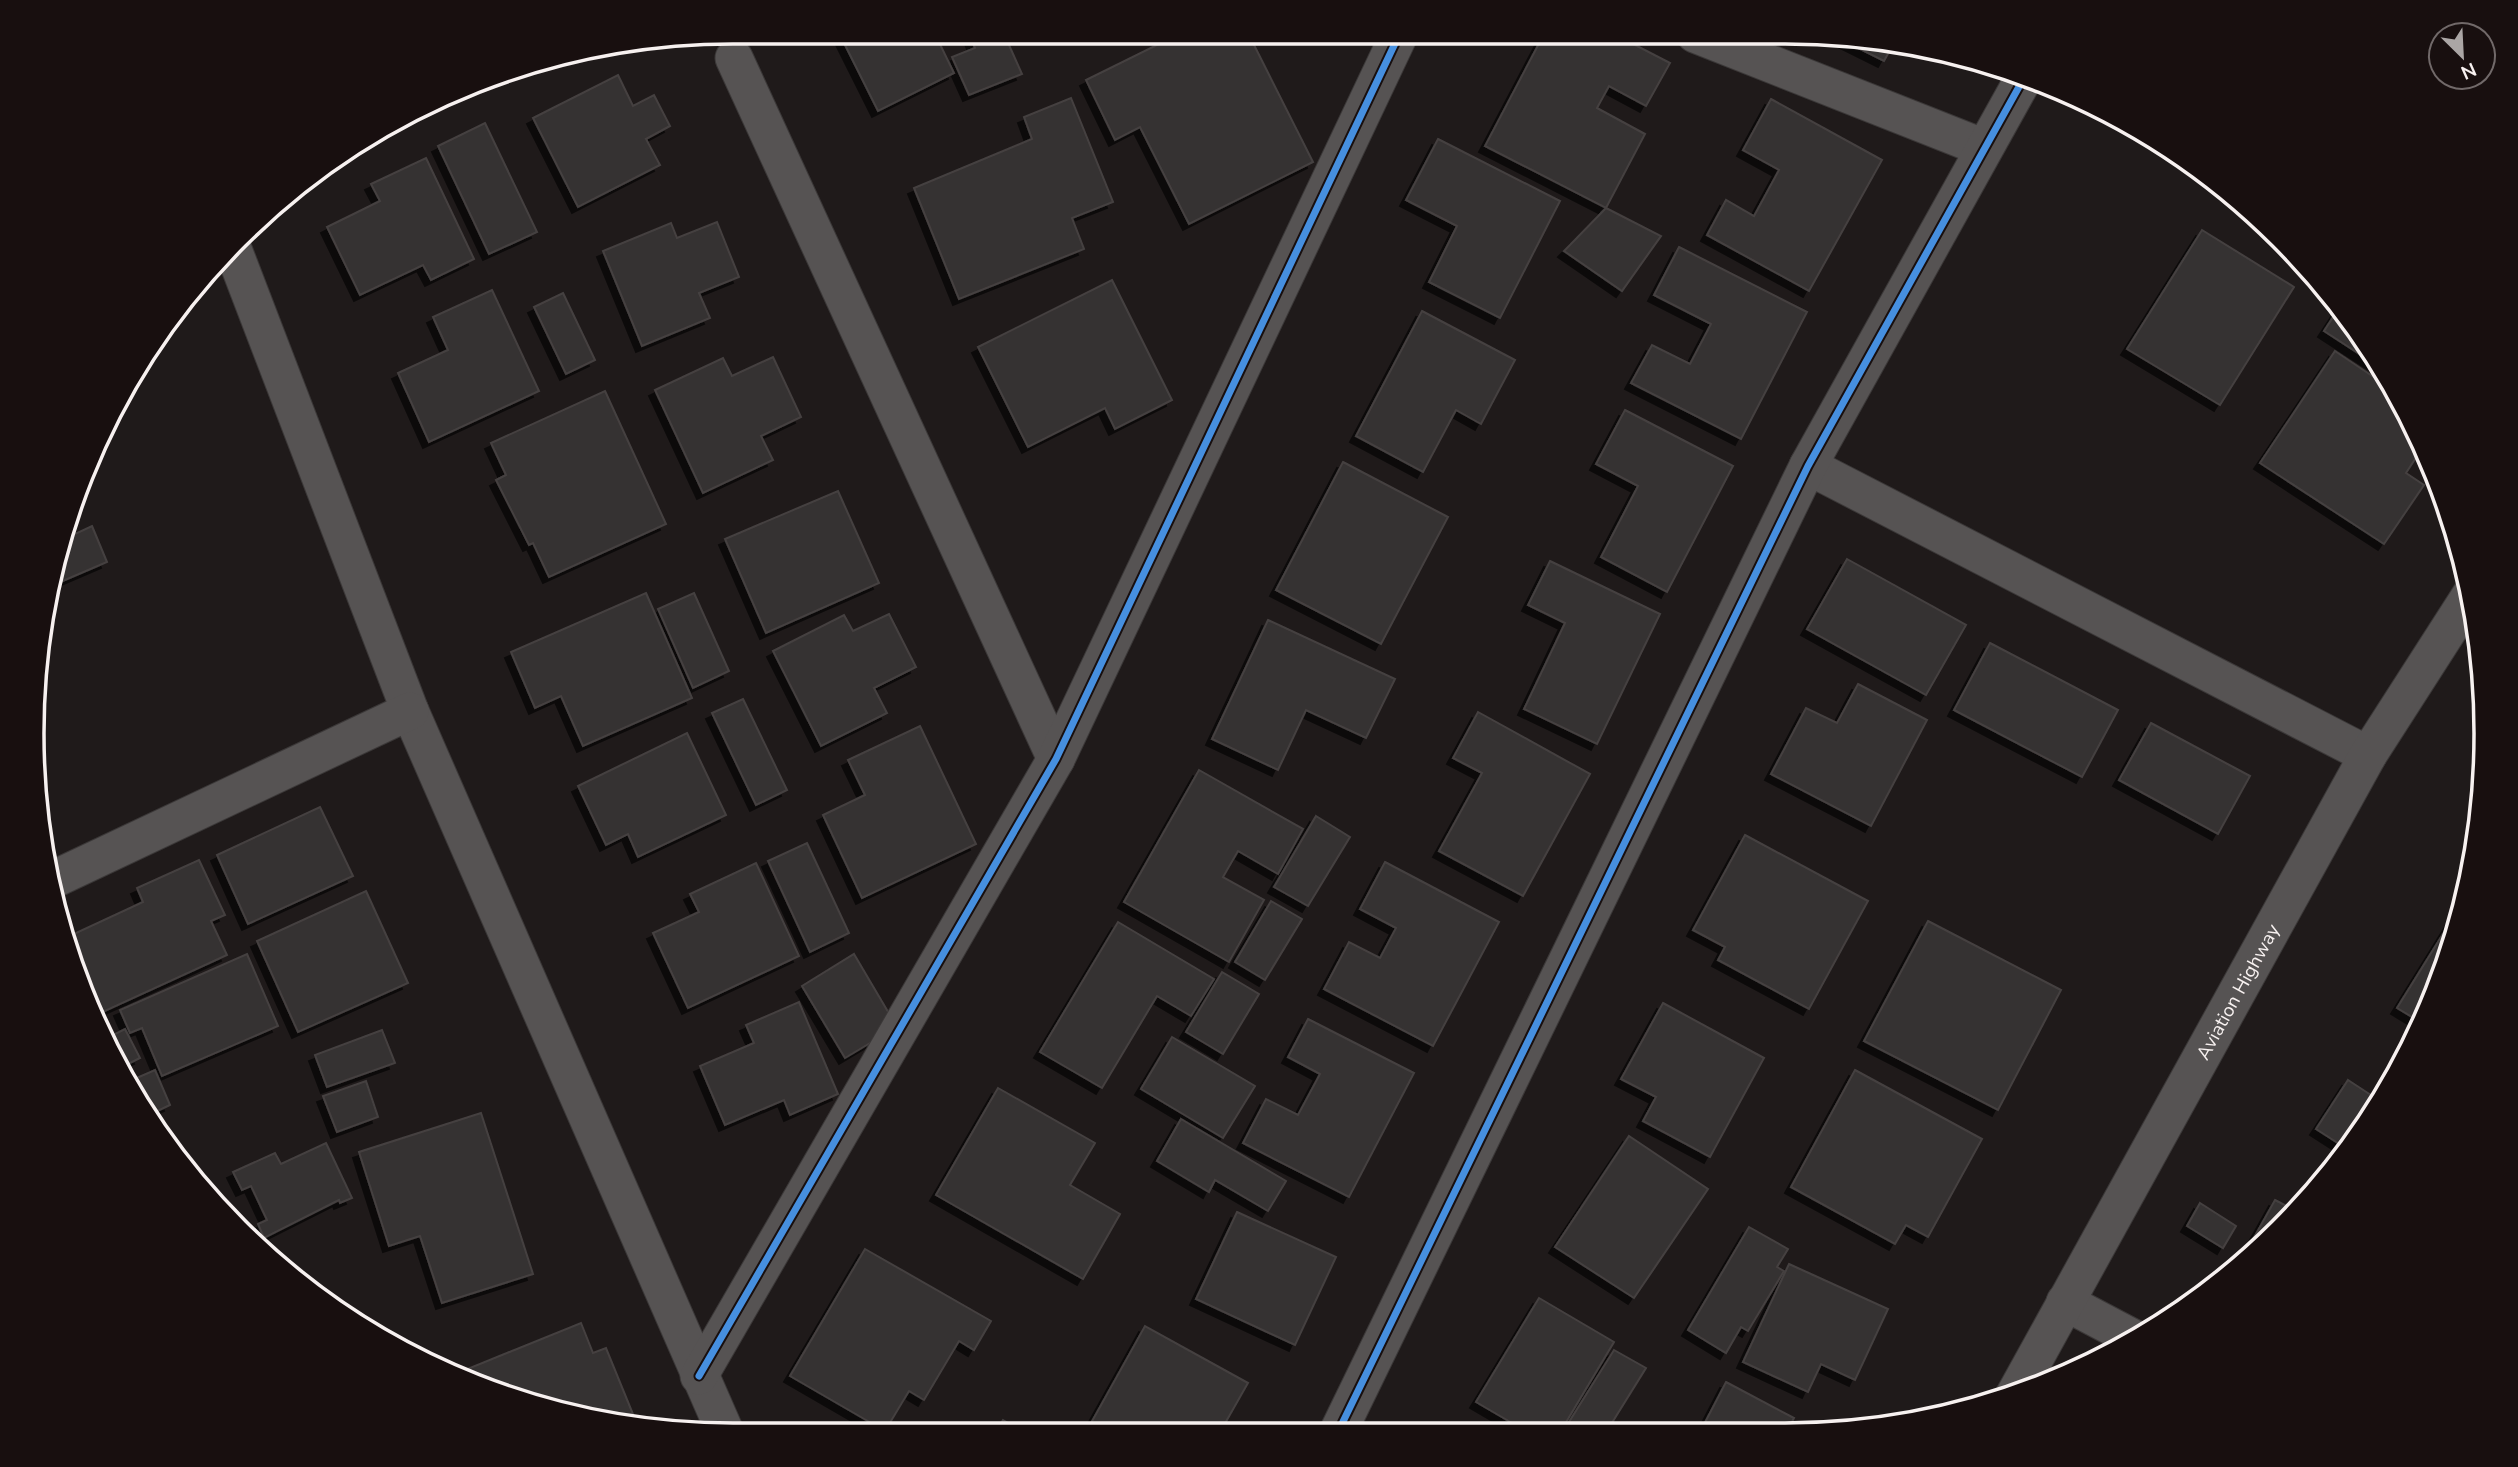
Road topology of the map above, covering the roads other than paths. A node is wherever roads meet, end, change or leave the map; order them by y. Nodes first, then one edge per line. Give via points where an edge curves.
1 (1395, 44) edge
2 (1720, 44) edge
3 (734, 58) dead end
4 (2020, 85) edge
5 (1984, 148) junction
6 (236, 257) edge
7 (1808, 466) junction
8 (2462, 608) edge
9 (411, 711) junction
10 (2368, 755) junction
11 (1056, 759) junction
12 (59, 877) edge
13 (2065, 1302) junction
14 (2125, 1333) edge
15 (699, 1376) junction
16 (2022, 1381) edge
17 (721, 1423) edge
18 (1342, 1423) edge

1 - 11 street
2 - 5 street
3 - 11 street
4 - 5 street
5 - 7 street
6 - 9 street
7 - 10 street
7 - 18 street
8 - 10 street, Aviation Highway
9 - 12 street
9 - 15 street
10 - 13 street, Aviation Highway
11 - 15 street
13 - 14 street
13 - 16 street, Aviation Highway
15 - 17 street

